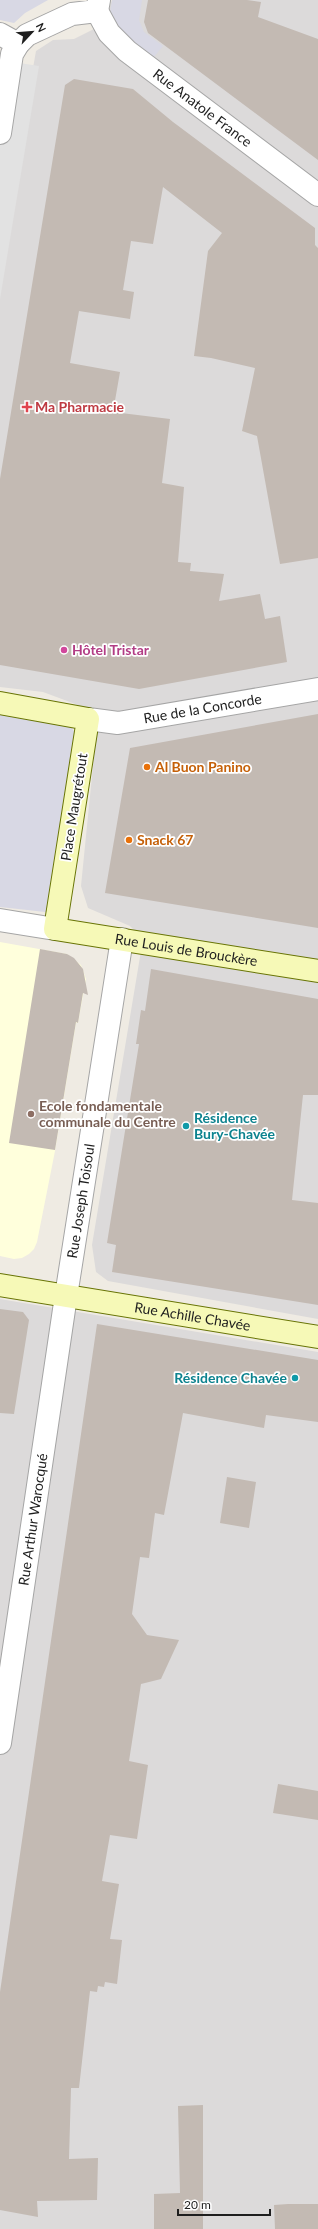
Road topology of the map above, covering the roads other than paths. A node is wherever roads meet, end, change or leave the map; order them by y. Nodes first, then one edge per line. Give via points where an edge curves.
1 (98, 6) edge
2 (9, 39) edge
3 (0, 133) edge
4 (318, 195) edge
5 (318, 689) edge
6 (0, 702) edge
7 (88, 719) junction
8 (0, 920) edge
9 (55, 929) junction
10 (122, 939) junction
11 (318, 971) edge
12 (0, 1285) edge
13 (66, 1296) junction
14 (318, 1337) edge
15 (0, 1743) edge

1 - 2 street via 72,14 28,35
1 - 4 street, Rue Anatole France via 109,33 127,51
2 - 3 street via 12,54
5 - 7 street, Rue de la Concorde via 118,723
6 - 7 street
7 - 9 street, Place Maugrétout
8 - 9 street
9 - 10 street, Rue Louis de Brouckère
10 - 11 street, Rue Louis de Brouckère
10 - 13 street, Rue Joseph Toisoul
12 - 13 street, Rue Achille Chavée
13 - 14 street, Rue Achille Chavée
13 - 15 street, Rue Arthur Warocqué

